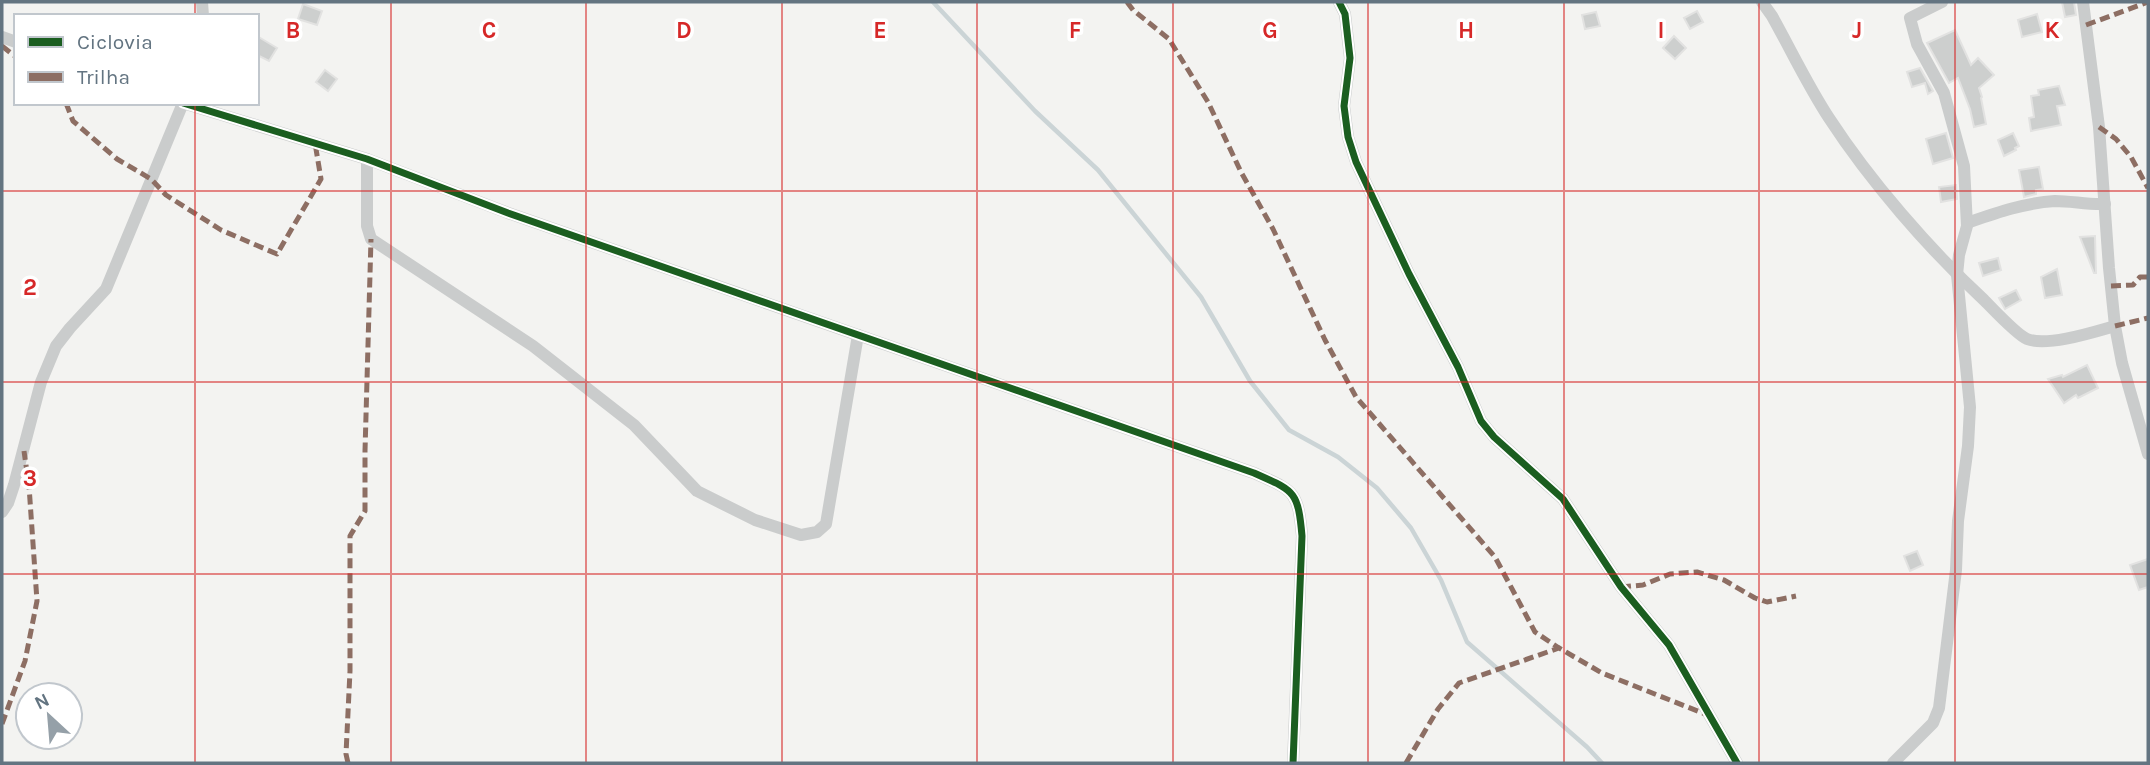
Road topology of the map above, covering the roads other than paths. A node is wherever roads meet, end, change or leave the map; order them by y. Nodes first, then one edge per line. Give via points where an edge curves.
1 (1339, 2) edge
2 (1762, 2) edge
3 (2083, 2) edge
4 (1948, 4) edge
5 (182, 105) edge
6 (190, 105) edge
7 (367, 159) junction
8 (2105, 204) junction
9 (1967, 223) junction
10 (1956, 275) junction
11 (2115, 326) junction
12 (858, 335) junction
13 (2148, 454) edge
14 (2, 512) edge
15 (1293, 763) edge
16 (1737, 763) edge
17 (1893, 763) edge

1 - 16 street via 1345,14 1350,58 1344,106 1356,162 1481,421 1563,499 1621,587 1669,645
2 - 10 street via 1828,117
3 - 8 street
4 - 9 street via 1910,18 1917,44 1944,93 1955,132 1964,166
5 - 14 street via 106,289 56,346
6 - 7 street
7 - 12 street
7 - 12 street via 371,239 533,346 634,425 697,491 755,520 802,535 817,532 825,524
8 - 9 street via 2025,204
8 - 11 street
9 - 10 street
10 - 11 street via 2026,339 2046,341
10 - 17 street via 1970,407 1939,708 1933,723
11 - 13 street
12 - 15 street via 1288,488 1300,508 1302,536

